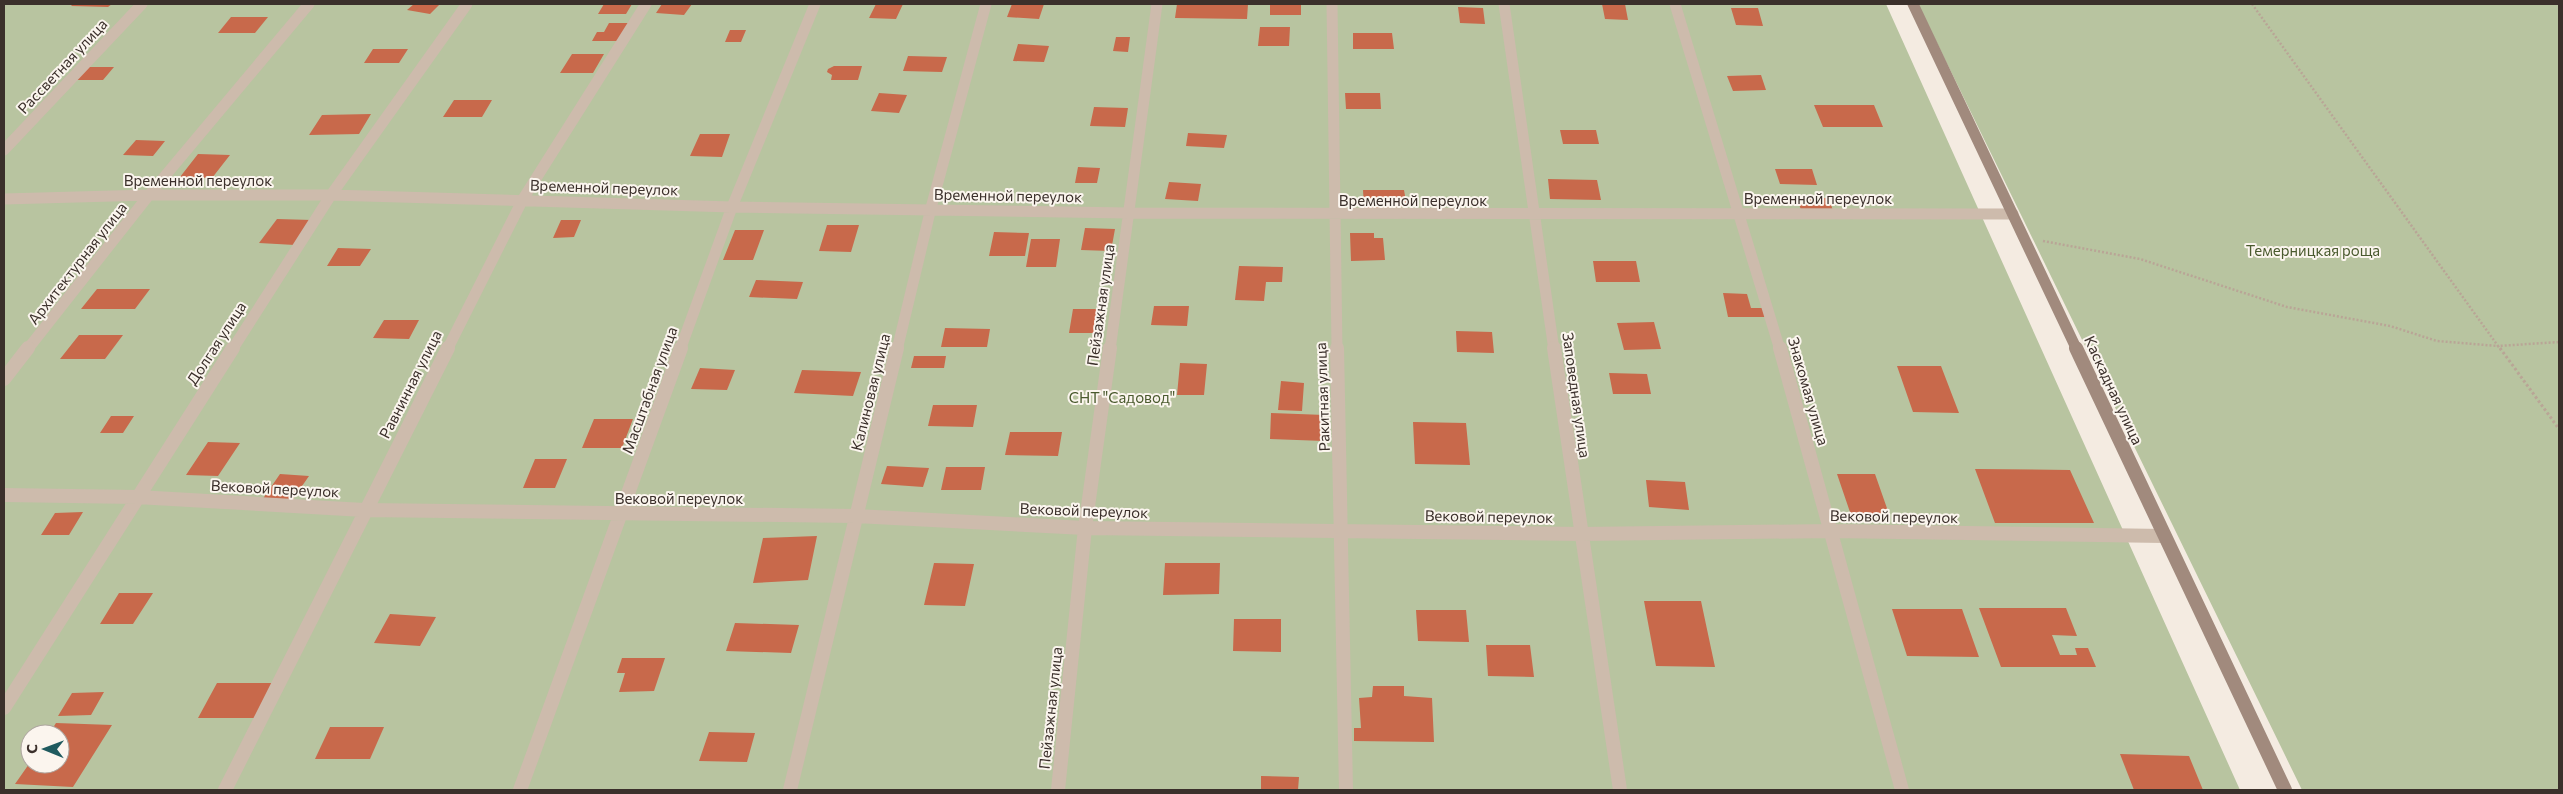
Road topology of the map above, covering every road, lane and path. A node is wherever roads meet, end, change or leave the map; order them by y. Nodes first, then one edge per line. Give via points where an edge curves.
1 (142, 4) edge
2 (309, 4) edge
3 (467, 4) edge
4 (646, 4) edge
5 (815, 4) edge
6 (986, 4) edge
7 (1157, 4) edge
8 (1332, 4) edge
9 (1504, 4) edge
10 (1675, 4) edge
11 (1914, 4) edge
12 (2252, 4) edge
13 (4, 150) edge
14 (149, 195) junction
15 (331, 195) junction
16 (523, 198) junction
17 (4, 199) edge
18 (732, 207) junction
19 (931, 208) junction
20 (1129, 213) junction
21 (1738, 213) junction
22 (1535, 214) junction
23 (2013, 214) junction
24 (1333, 215) junction
25 (2024, 237) junction
26 (2559, 342) edge
27 (2498, 346) junction
28 (4, 379) edge
29 (2559, 429) edge
30 (4, 495) edge
31 (137, 497) junction
32 (364, 510) junction
33 (621, 514) junction
34 (856, 516) junction
35 (1085, 528) junction
36 (1342, 530) junction
37 (1831, 531) junction
38 (1581, 534) junction
39 (2164, 536) junction
40 (4, 708) edge
41 (225, 790) edge
42 (520, 790) edge
43 (790, 790) edge
44 (1058, 790) edge
45 (1346, 790) edge
46 (1620, 790) edge
47 (1902, 790) edge
48 (2285, 790) edge

1 - 13 lane, Рассветная улица
2 - 14 lane, Архитектурная улица
3 - 15 lane, Долгая улица
4 - 16 lane, Равнинная улица
5 - 18 lane, Масштабная улица
6 - 19 lane, Калиновая улица
7 - 20 lane, Пейзажная улица
8 - 24 lane, Ракитная улица
9 - 22 lane, Заповедная улица
10 - 21 lane, Знакомая улица
11 - 23 street, Каскадная улица
12 - 27 path
14 - 15 lane, Временной переулок
14 - 17 lane, Временной переулок
14 - 28 lane, Архитектурная улица
15 - 16 lane, Временной переулок
15 - 31 lane, Долгая улица
16 - 18 lane, Временной переулок
16 - 32 lane, Равнинная улица
18 - 19 lane, Временной переулок
18 - 33 lane, Масштабная улица
19 - 20 lane, Временной переулок
19 - 34 lane, Калиновая улица
20 - 24 lane, Временной переулок
20 - 35 lane, Пейзажная улица
21 - 22 lane, Временной переулок
21 - 23 lane, Временной переулок
21 - 37 lane, Знакомая улица via 1771,316
22 - 24 lane, Временной переулок
22 - 38 lane, Заповедная улица
23 - 25 street, Каскадная улица
24 - 36 lane, Ракитная улица
25 - 27 path via 2140,259 2287,307 2390,326 2437,341
25 - 39 street, Каскадная улица
26 - 27 path
27 - 29 path
30 - 31 lane, Вековой переулок
31 - 32 lane, Вековой переулок
31 - 40 lane, Долгая улица
32 - 33 lane, Вековой переулок
32 - 41 lane, Равнинная улица
33 - 34 lane, Вековой переулок
33 - 42 lane, Масштабная улица
34 - 35 lane, Вековой переулок
34 - 43 lane, Калиновая улица
35 - 36 lane, Вековой переулок
35 - 44 lane, Пейзажная улица
36 - 38 lane, Вековой переулок
36 - 45 lane, Ракитная улица
37 - 38 lane, Вековой переулок
37 - 39 lane, Вековой переулок
37 - 47 lane, Знакомая улица
38 - 46 lane, Заповедная улица
39 - 48 street, Каскадная улица

